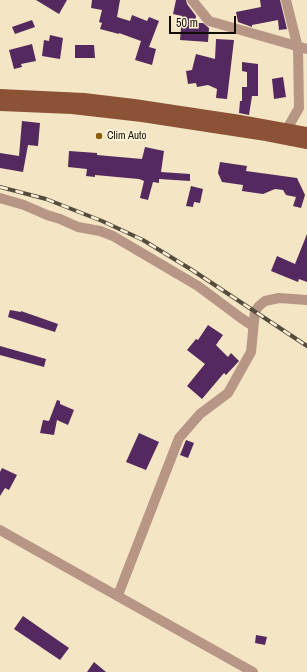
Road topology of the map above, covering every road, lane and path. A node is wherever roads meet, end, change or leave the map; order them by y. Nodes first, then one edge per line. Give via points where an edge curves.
1 (192, 0) edge
2 (286, 0) edge
3 (302, 48) edge
4 (0, 95) edge
5 (0, 105) edge
6 (287, 129) junction
7 (307, 133) edge
8 (307, 143) edge
9 (0, 198) edge
10 (307, 300) edge
11 (253, 326) junction
12 (0, 530) edge
13 (118, 596) junction
14 (253, 672) edge

1 - 3 street via 209,21
2 - 3 street
3 - 6 street via 298,108
4 - 6 main road via 84,99
5 - 8 main road via 72,108 135,115 266,134
6 - 7 main road
9 - 11 street via 78,227 113,236 198,286
10 - 11 street via 279,298 265,301 255,311
11 - 13 street via 251,352 228,393 200,414 179,438
12 - 13 street
13 - 14 street

